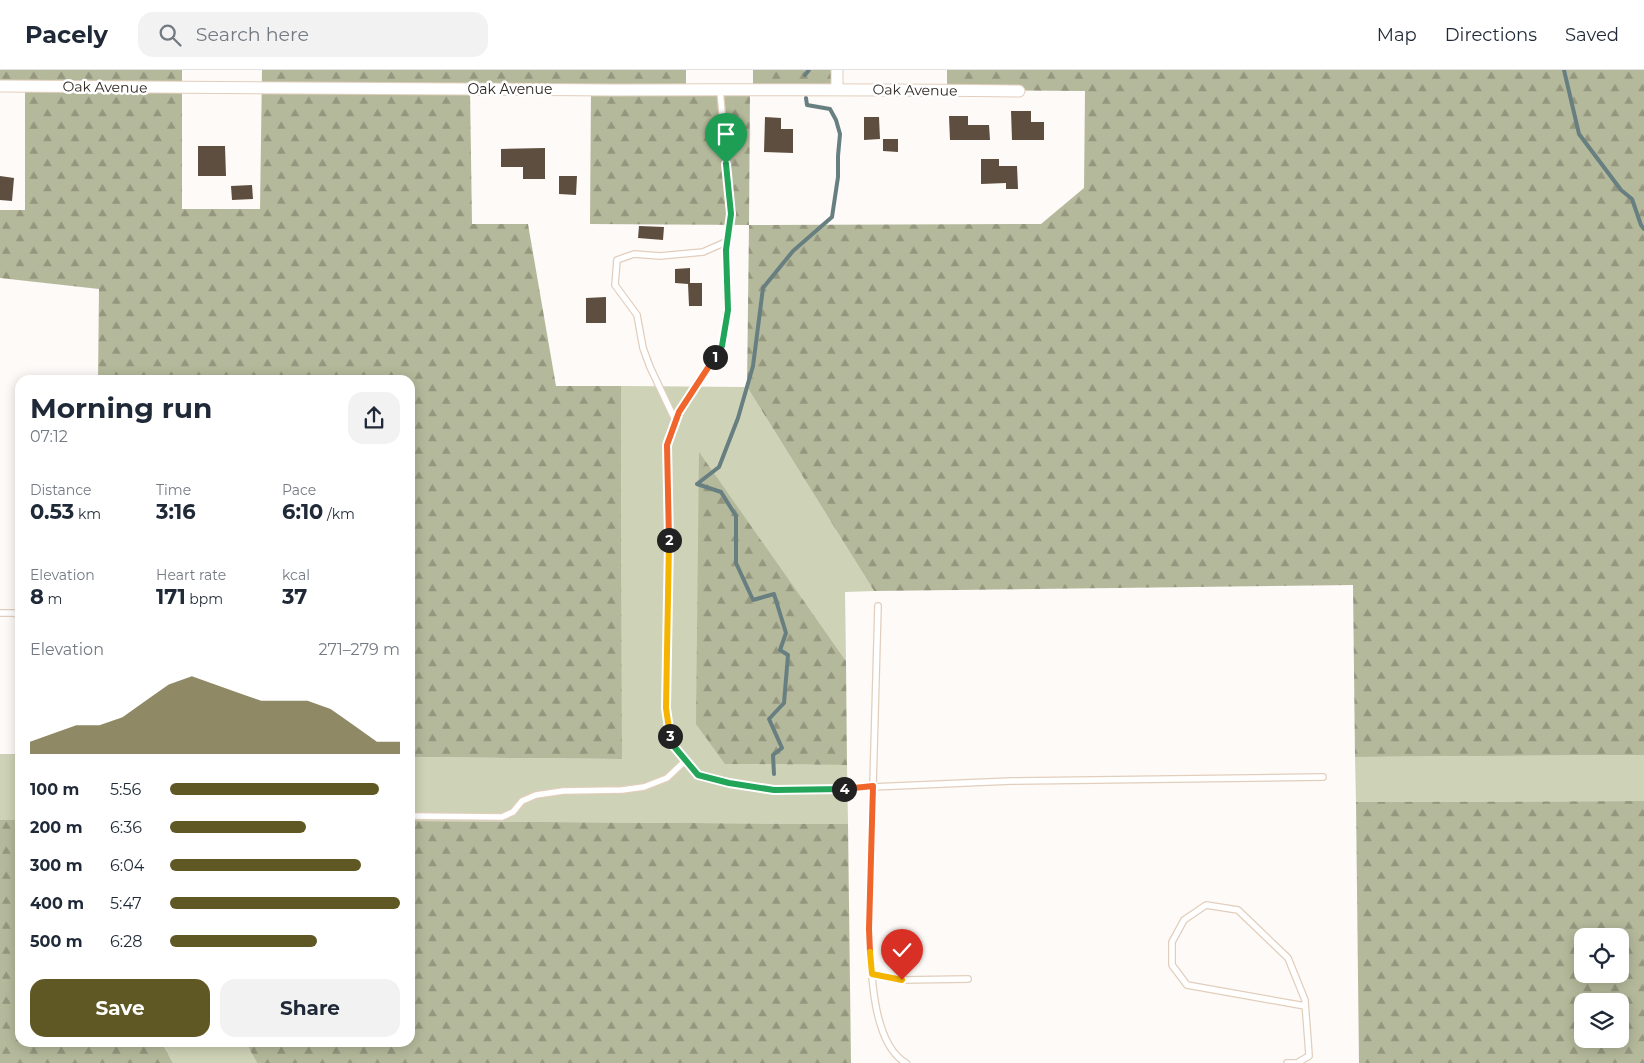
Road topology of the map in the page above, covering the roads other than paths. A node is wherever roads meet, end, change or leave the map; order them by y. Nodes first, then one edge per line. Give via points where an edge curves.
1 (837, 70) edge
2 (0, 86) edge
3 (837, 89) junction
4 (720, 90) junction
5 (1020, 91) dead end
6 (728, 241) junction
7 (676, 422) junction
8 (878, 606) dead end
9 (0, 613) edge
10 (15, 614) edge
11 (686, 760) junction
12 (1323, 777) dead end
13 (873, 786) junction
14 (415, 816) edge
15 (872, 974) junction
16 (968, 979) dead end
17 (1305, 1006) junction
18 (906, 1063) edge
19 (1288, 1063) edge

1 - 3 street
2 - 4 street, Oak Avenue
3 - 4 street, Oak Avenue
3 - 5 street, Oak Avenue
4 - 6 lane via 731,214
6 - 7 lane via 728,310 722,346 679,412
6 - 7 lane via 703,252 660,256 634,254 617,260 615,284 637,315 643,348
7 - 11 lane via 667,445 666,708 672,744
8 - 13 lane
9 - 10 lane
11 - 13 lane via 698,775 774,790
11 - 14 lane via 667,778 644,787 536,794 502,817
12 - 13 lane
13 - 15 lane via 869,929
15 - 16 lane via 902,980
15 - 18 lane via 878,1016 890,1047
17 - 17 lane via 1187,985 1172,965 1172,942 1184,920 1206,905 1238,910 1288,958
17 - 19 lane via 1309,1056 1297,1063

